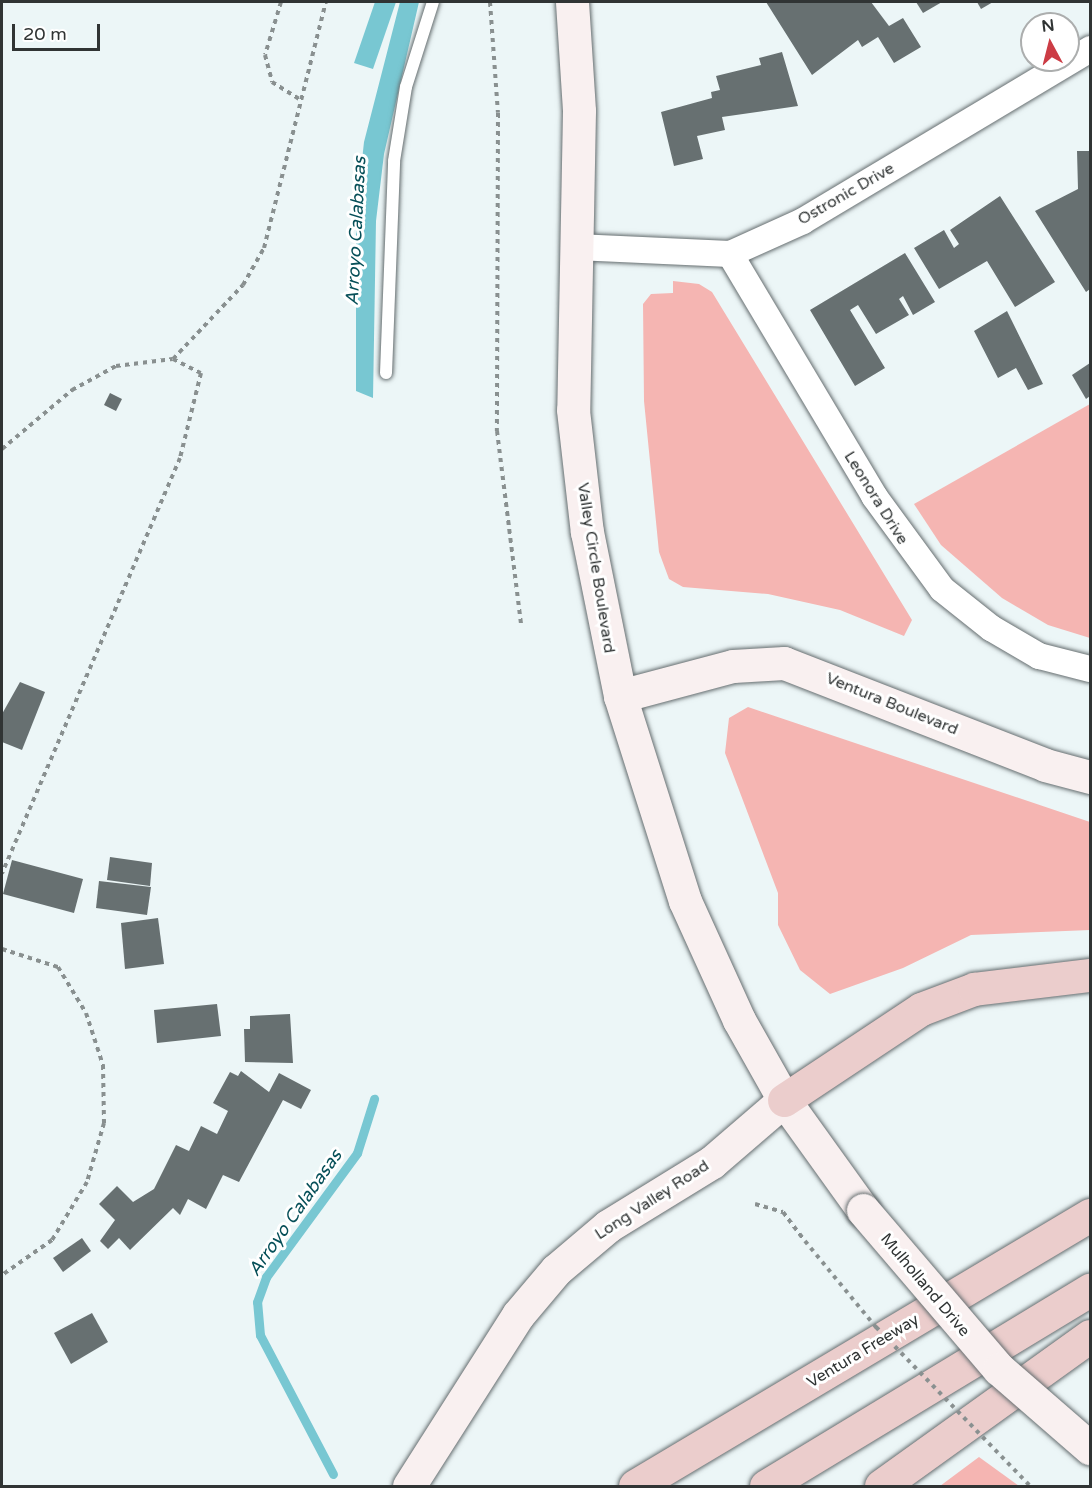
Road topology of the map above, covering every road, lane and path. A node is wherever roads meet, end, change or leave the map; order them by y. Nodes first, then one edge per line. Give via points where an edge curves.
1 (281, 2) edge
2 (326, 2) edge
3 (433, 2) edge
4 (490, 2) edge
5 (572, 2) edge
6 (1090, 49) edge
7 (301, 100) junction
8 (576, 247) junction
9 (730, 254) junction
10 (173, 359) junction
11 (386, 373) dead end
12 (2, 449) edge
13 (521, 624) dead end
14 (1090, 669) edge
15 (620, 696) junction
16 (1090, 777) edge
17 (2, 873) edge
18 (2, 949) edge
19 (1090, 975) edge
20 (784, 1100) junction
21 (756, 1204) dead end
22 (1090, 1215) edge
23 (2, 1275) edge
24 (1090, 1290) edge
25 (1090, 1336) edge
26 (1090, 1448) edge
27 (409, 1486) edge
28 (635, 1486) edge
29 (766, 1486) edge
30 (881, 1486) edge
31 (1030, 1486) edge

1 - 7 path via 265,55 272,82
2 - 7 path
3 - 11 lane via 406,87 394,161
4 - 13 path via 498,113 496,431
5 - 8 main road, Valley Circle Boulevard via 579,111
6 - 9 street, Ostronic Drive via 803,221
7 - 10 path via 264,248 243,285
8 - 9 street, Ostronic Drive
8 - 15 main road, Valley Circle Boulevard via 573,410 587,532
9 - 14 street, Leonora Drive via 874,496 942,589 991,628 1039,656
10 - 12 path via 116,366 72,390
10 - 17 path via 201,373 180,458
15 - 16 main road, Ventura Boulevard via 733,666 784,663 1045,765
15 - 20 main road, Valley Circle Boulevard via 685,901 739,1020
18 - 23 path via 58,967 75,995 103,1065 104,1123 87,1182 52,1240
19 - 20 highway via 974,989 921,1009
20 - 26 main road, Mulholland Drive, bridge via 863,1210 999,1369
20 - 27 main road, Long Valley Road via 712,1162 608,1226 556,1270 518,1315
21 - 31 path, bridge via 783,1212 883,1335
22 - 28 highway, Ventura Freeway
24 - 29 highway
25 - 30 highway

